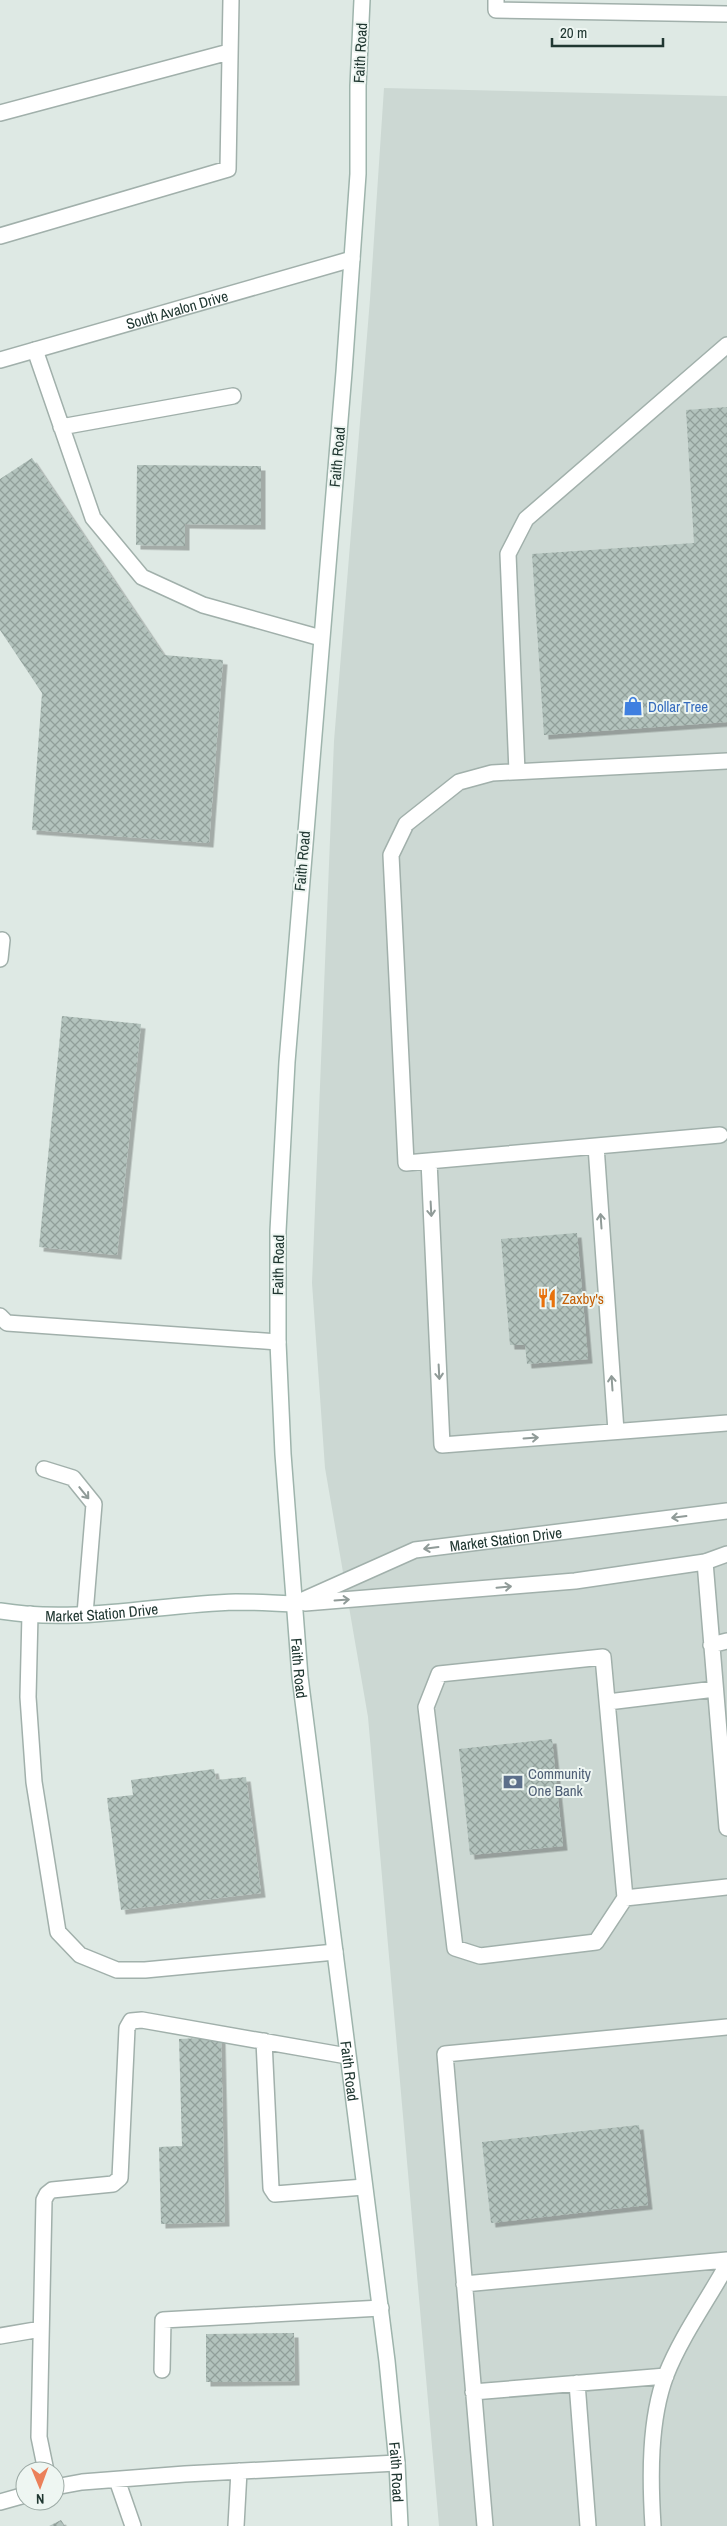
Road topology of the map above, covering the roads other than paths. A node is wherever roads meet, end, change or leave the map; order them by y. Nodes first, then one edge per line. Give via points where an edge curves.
1 (231, 0) edge
2 (362, 0) edge
3 (496, 0) edge
4 (727, 14) edge
5 (229, 52) junction
6 (0, 113) edge
7 (0, 236) edge
8 (352, 259) junction
9 (727, 345) edge
10 (35, 350) junction
11 (0, 360) edge
12 (233, 396) dead end
13 (61, 427) junction
14 (321, 638) junction
15 (727, 761) edge
16 (517, 772) junction
17 (2, 940) dead end
18 (0, 959) edge
19 (720, 1135) dead end
20 (596, 1146) junction
21 (429, 1161) junction
22 (0, 1316) edge
23 (278, 1342) junction
24 (727, 1423) edge
25 (616, 1431) junction
26 (44, 1468) dead end
27 (727, 1511) edge
28 (727, 1554) edge
29 (705, 1562) junction
30 (294, 1604) junction
31 (0, 1612) edge
32 (30, 1614) junction
33 (85, 1614) junction
34 (727, 1641) edge
35 (711, 1645) junction
36 (715, 1689) junction
37 (608, 1702) junction
38 (727, 1828) edge
39 (727, 1887) edge
40 (625, 1898) junction
41 (335, 1952) junction
42 (727, 2027) edge
43 (264, 2041) junction
44 (348, 2056) junction
45 (364, 2187) junction
46 (727, 2260) edge
47 (727, 2265) edge
48 (464, 2284) junction
49 (381, 2308) junction
50 (42, 2329) junction
51 (0, 2336) edge
52 (162, 2370) dead end
53 (666, 2376) junction
54 (577, 2383) junction
55 (473, 2392) junction
56 (44, 2461) edge
57 (398, 2462) junction
58 (239, 2471) junction
59 (117, 2480) junction
60 (65, 2486) edge
61 (15, 2498) edge
62 (0, 2502) edge
63 (133, 2526) edge
64 (236, 2526) edge
65 (400, 2526) edge
66 (485, 2526) edge
67 (588, 2526) edge
68 (653, 2526) edge

1 - 5 main road
2 - 8 main road, Faith Road via 358,174
3 - 4 main road via 496,10
5 - 6 main road
5 - 7 main road via 228,169
8 - 10 main road, South Avalon Drive
8 - 14 main road, Faith Road
9 - 16 main road via 526,519 508,554
10 - 11 main road, South Avalon Drive
10 - 13 main road
12 - 13 main road
13 - 14 main road via 93,518 142,577 203,605
14 - 23 main road, Faith Road via 287,1062 278,1231
15 - 16 main road
16 - 21 main road via 492,773 459,782 406,824 391,855 406,1163
17 - 18 main road
19 - 20 main road
20 - 21 main road
25 -> 20 main road
21 -> 25 main road via 442,1445
22 - 23 main road via 7,1323
23 - 30 main road, Faith Road
24 - 25 main road
26 -> 33 main road via 72,1478 94,1504
27 -> 30 main road, Market Station Drive via 415,1550
28 - 29 main road, Market Station Drive
30 -> 29 main road, Market Station Drive via 575,1581
29 - 35 main road
30 - 33 main road, Market Station Drive via 236,1602
30 - 41 main road, Faith Road via 300,1677
31 - 32 main road, Market Station Drive
32 - 33 main road, Market Station Drive
32 - 41 main road via 28,1698 34,1782 58,1932 80,1955 118,1970
34 - 35 main road
35 - 36 main road
36 - 37 main road
36 - 38 main road
37 - 40 main road
37 - 40 main road via 603,1657 439,1674 426,1707 455,1948 480,1956 596,1942
39 - 40 main road
41 - 44 main road, Faith Road
42 - 48 main road via 445,2054
43 - 44 main road
43 - 45 main road via 271,2188 275,2194
43 - 50 main road via 142,2020 132,2022 127,2028 120,2178 113,2184 52,2190 47,2194 44,2200
44 - 45 main road, Faith Road
45 - 49 main road, Faith Road
46 - 48 main road
47 - 53 main road
48 - 55 main road
49 - 52 main road via 163,2320
49 - 57 main road, Faith Road
50 - 51 main road
50 - 56 main road via 39,2437
53 - 54 main road
53 - 68 main road via 656,2419 652,2459
54 - 55 main road
54 - 67 main road
55 - 66 main road
57 - 58 main road
57 - 65 main road, Faith Road
58 - 59 main road
58 - 64 main road
59 - 60 main road
59 - 63 main road
61 - 62 main road

